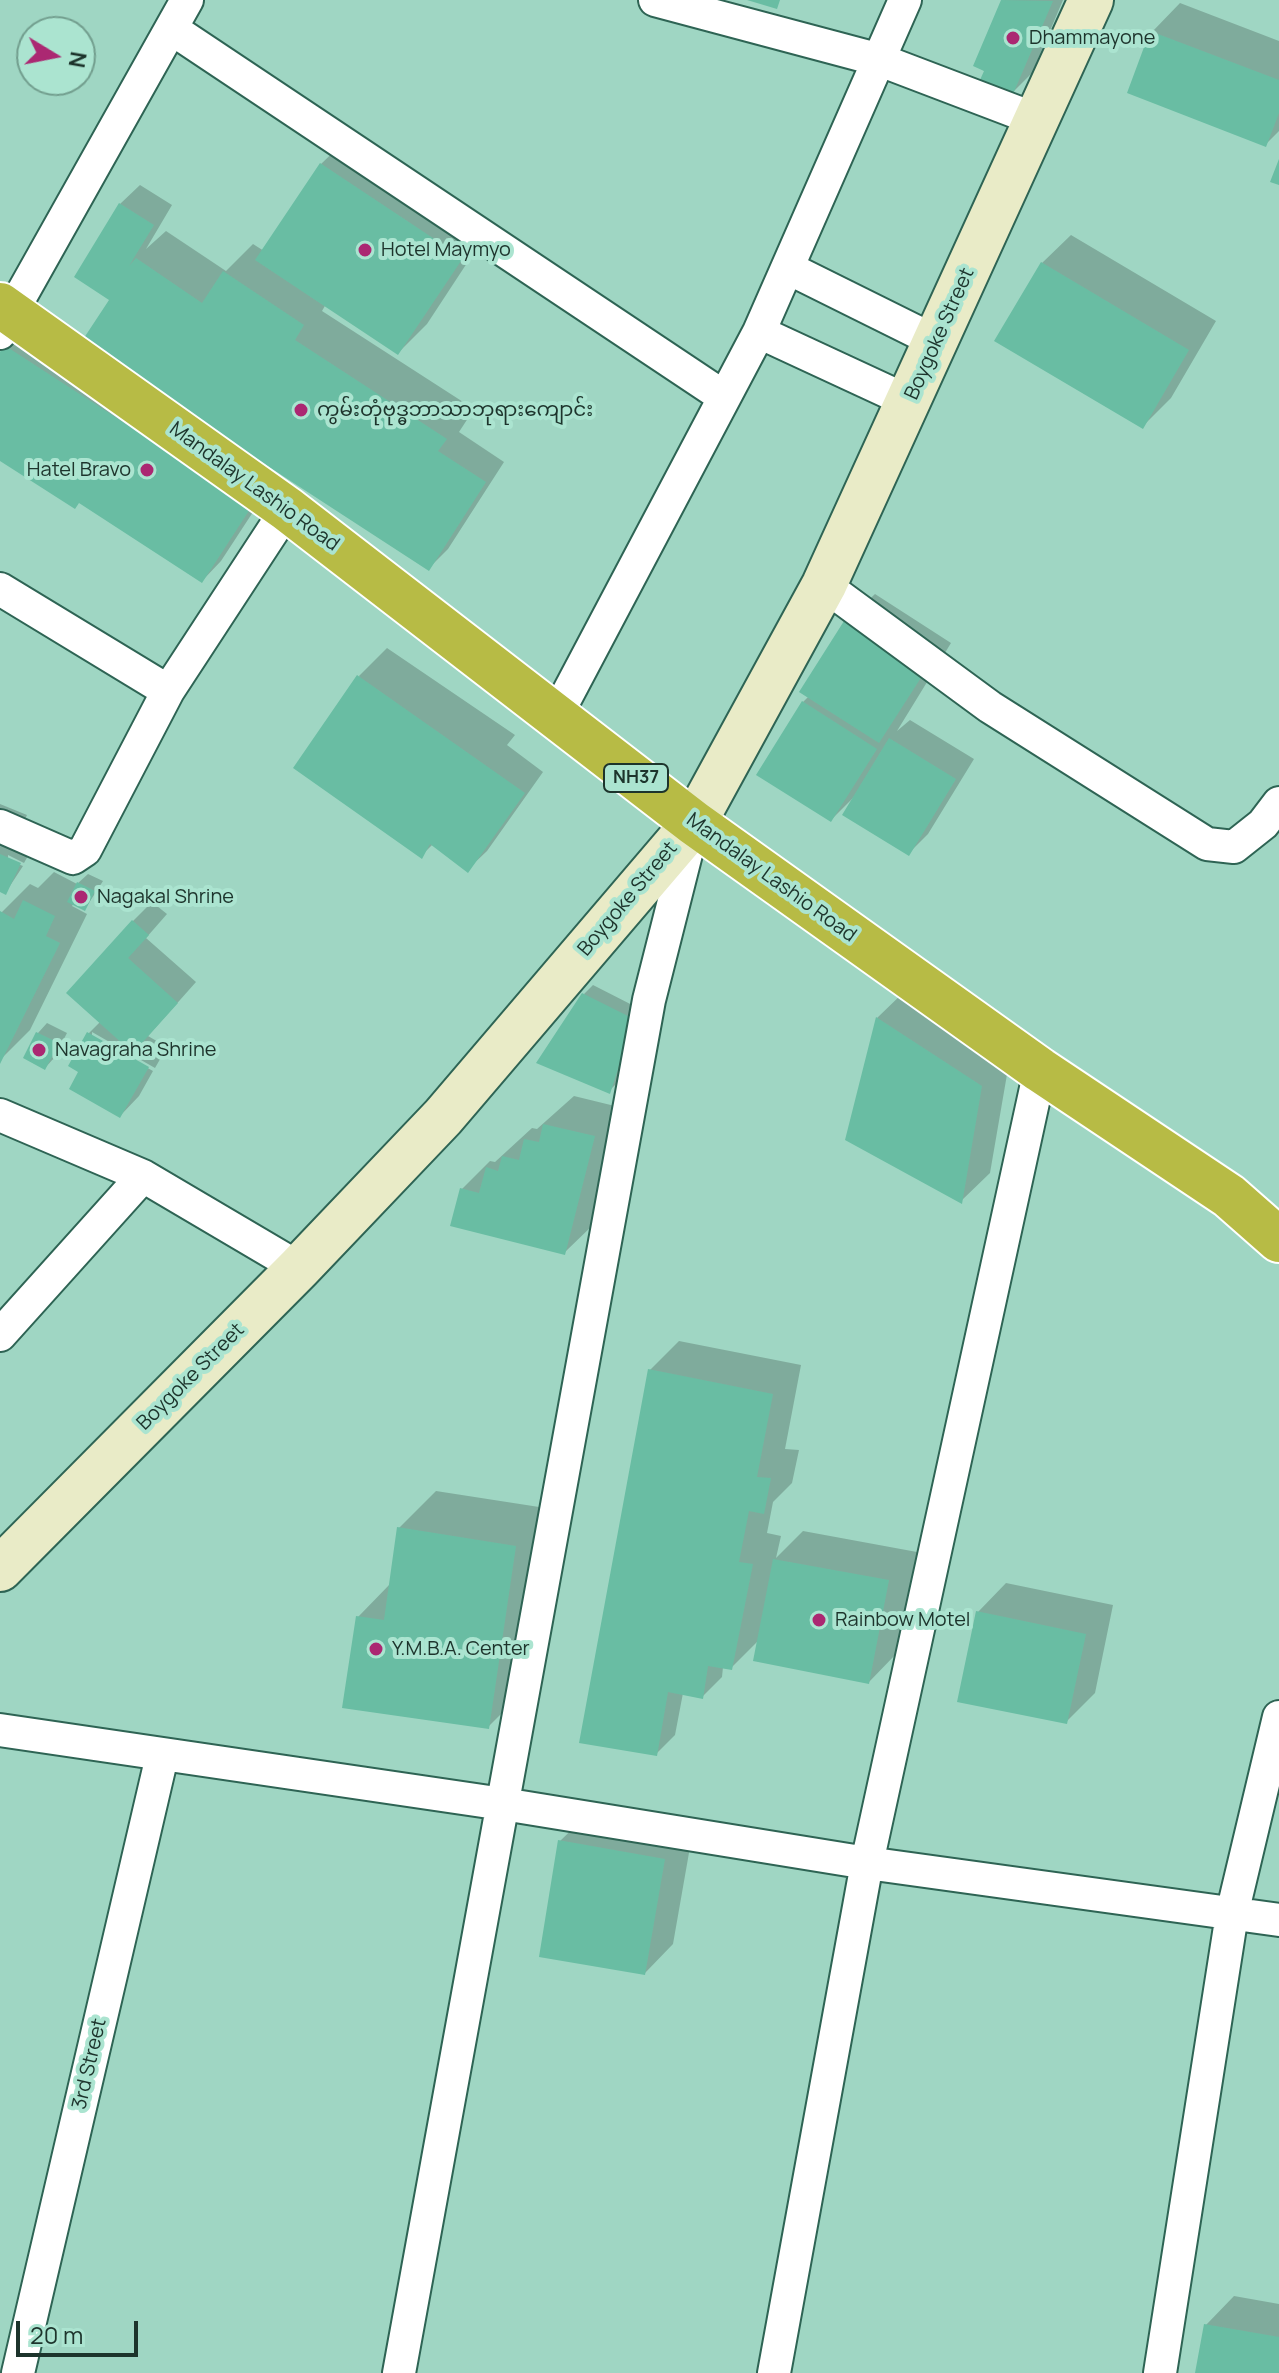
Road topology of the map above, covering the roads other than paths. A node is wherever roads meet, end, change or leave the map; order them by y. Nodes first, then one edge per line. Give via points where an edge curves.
1 (187, 0) edge
2 (655, 0) edge
3 (905, 0) edge
4 (1091, 0) edge
5 (172, 29) junction
6 (880, 60) junction
7 (1035, 119) junction
8 (788, 268) junction
9 (4, 317) edge
10 (759, 332) junction
11 (937, 342) junction
12 (724, 397) junction
13 (910, 402) junction
14 (287, 509) junction
15 (824, 585) junction
16 (0, 589) edge
17 (168, 691) junction
18 (556, 716) junction
19 (1279, 803) edge
20 (694, 823) junction
21 (0, 826) edge
22 (1040, 1070) junction
23 (0, 1115) edge
24 (143, 1176) junction
25 (1279, 1240) edge
26 (299, 1268) junction
27 (0, 1335) edge
28 (0, 1569) edge
29 (1279, 1717) edge
30 (0, 1730) edge
31 (162, 1756) junction
32 (503, 1804) junction
33 (867, 1863) junction
34 (1232, 1914) junction
35 (1279, 1920) edge
36 (18, 2373) edge
37 (399, 2373) edge
38 (774, 2373) edge
39 (1160, 2373) edge

1 - 5 street
2 - 6 street
3 - 6 street
4 - 7 street, Boygoke Street
5 - 9 street
5 - 12 street
6 - 7 street
6 - 8 street
7 - 11 street, Boygoke Street
8 - 10 street
8 - 11 street
9 - 14 highway, Mandalay Lashio Road / NH37
10 - 12 street
10 - 13 street
11 - 13 street, Boygoke Street
12 - 18 street
13 - 15 street, Boygoke Street
14 - 17 street
14 - 18 highway, Mandalay Lashio Road / NH37
15 - 19 street via 990,707 1207,844 1234,847
15 - 20 street, Boygoke Street
16 - 17 street
17 - 21 street via 85,850 73,858
18 - 20 highway, Mandalay Lashio Road / NH37
20 - 22 highway, Mandalay Lashio Road / NH37
20 - 26 street, Boygoke Street via 443,1117
20 - 32 street via 649,1000
22 - 25 highway, Mandalay Lashio Road / NH37 via 1229,1196
22 - 33 street
23 - 24 street
24 - 26 street
24 - 27 street
26 - 28 street, Boygoke Street
29 - 34 street
30 - 31 street
31 - 32 street
31 - 36 street, 3rd Street
32 - 33 street
32 - 37 street
33 - 34 street
33 - 38 street
34 - 35 street
34 - 39 street

